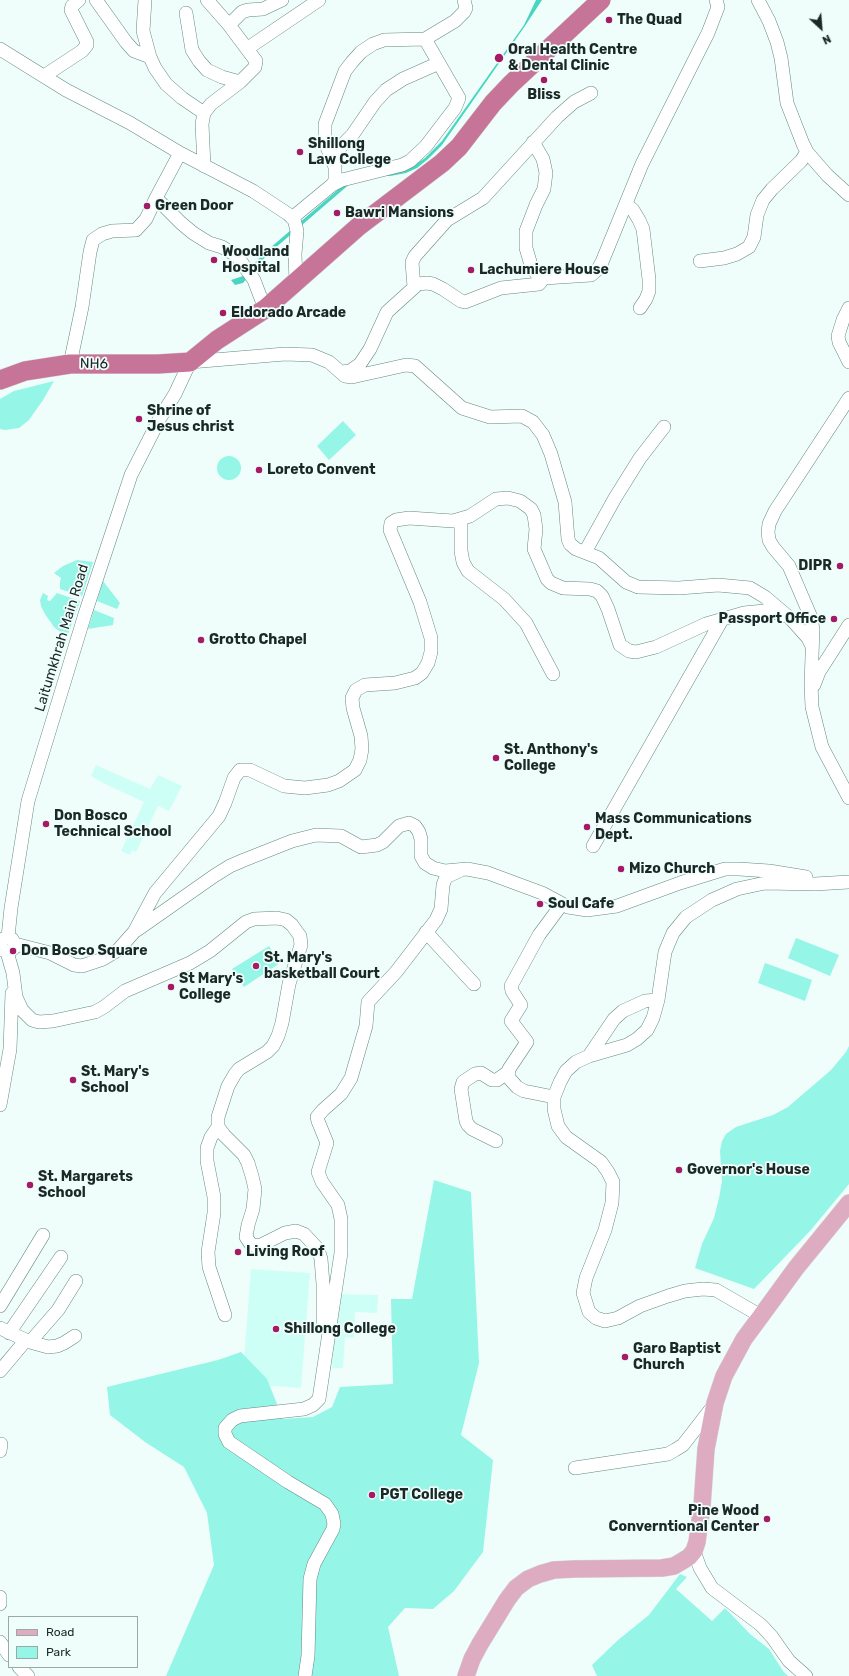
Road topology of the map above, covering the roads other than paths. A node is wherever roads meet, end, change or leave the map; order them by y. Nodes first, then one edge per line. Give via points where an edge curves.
1 (79, 0) edge
2 (96, 0) edge
3 (145, 0) edge
4 (207, 0) edge
5 (282, 0) edge
6 (319, 0) edge
7 (464, 0) edge
8 (601, 0) edge
9 (716, 0) edge
10 (758, 0) edge
11 (186, 13) dead end
12 (229, 25) junction
13 (425, 39) junction
14 (248, 48) junction
15 (0, 49) edge
16 (150, 57) junction
17 (439, 63) junction
18 (44, 76) junction
19 (240, 82) junction
20 (591, 93) dead end
21 (204, 113) junction
22 (533, 142) junction
23 (807, 152) junction
24 (180, 153) junction
25 (331, 157) junction
26 (204, 166) junction
27 (332, 185) junction
28 (849, 195) edge
29 (156, 198) junction
30 (626, 204) junction
31 (294, 223) junction
32 (700, 261) dead end
33 (544, 278) junction
34 (296, 282) junction
35 (414, 287) junction
36 (640, 308) dead end
37 (849, 308) edge
38 (265, 309) junction
39 (190, 362) junction
40 (849, 362) edge
41 (70, 364) junction
42 (341, 372) junction
43 (0, 380) edge
44 (849, 398) edge
45 (664, 427) dead end
46 (461, 520) junction
47 (585, 552) junction
48 (723, 618) junction
49 (791, 619) junction
50 (849, 625) edge
51 (812, 646) junction
52 (553, 674) dead end
53 (812, 707) junction
54 (849, 798) edge
55 (593, 846) dead end
56 (461, 870) junction
57 (849, 882) edge
58 (831, 883) junction
59 (562, 904) junction
60 (134, 932) junction
61 (426, 932) junction
62 (4, 946) edge
63 (13, 973) junction
64 (474, 984) dead end
65 (658, 1000) junction
66 (589, 1056) junction
67 (508, 1072) junction
68 (554, 1097) junction
69 (0, 1105) edge
70 (218, 1126) junction
71 (496, 1142) dead end
72 (849, 1203) edge
73 (43, 1235) dead end
74 (61, 1257) dead end
75 (76, 1281) dead end
76 (0, 1306) edge
77 (225, 1315) dead end
78 (761, 1316) junction
79 (5, 1330) edge
80 (75, 1336) dead end
81 (28, 1341) junction
82 (326, 1357) junction
83 (0, 1371) edge
84 (715, 1403) junction
85 (575, 1468) dead end
86 (694, 1551) junction
87 (0, 1597) edge
88 (0, 1604) edge
89 (0, 1642) edge
90 (8, 1654) edge
91 (20, 1668) edge
92 (28, 1676) edge
93 (305, 1676) edge
94 (466, 1676) edge
95 (806, 1676) edge

1 - 18 street via 71,10 87,42 85,48
2 - 16 street via 134,51
3 - 16 street via 143,31
4 - 12 street
5 - 12 street via 263,9 242,12
6 - 14 street
7 - 13 street via 464,12
8 - 34 highway via 511,84 459,147 442,163 359,226
9 - 30 street via 718,7 708,33 642,164
10 - 23 street via 770,21 777,42 790,113
11 - 19 street via 192,50 199,61 208,70
12 - 14 street
13 - 17 street
13 - 25 street via 384,40 361,52 352,62 345,71 325,124 325,136
14 - 19 street via 256,61 255,67
15 - 18 street
16 - 21 street via 166,84
17 - 25 street via 403,79 386,90 353,134
17 - 27 street via 458,102 426,146 402,165
18 - 24 street
19 - 21 street
20 - 22 street via 574,102
21 - 26 street
22 - 33 street via 543,159 546,181 526,231 526,248 533,270
22 - 35 street via 483,198 450,217 422,247 412,262
23 - 28 street
23 - 32 street via 801,162 762,200 754,237 749,246 737,254 724,258
24 - 26 street
24 - 29 street
25 - 27 street via 336,175
26 - 31 street via 253,192
27 - 31 street
29 - 38 street via 193,233 209,243 233,252 243,262 254,280
29 - 41 street via 146,219 136,230 112,231 94,240
30 - 33 street via 598,269 591,275
30 - 36 street via 639,220 646,246 649,291
31 - 34 street
33 - 35 street via 539,284 501,288 465,302 433,284 422,283
34 - 38 highway
35 - 42 street via 387,312 360,364 350,371
37 - 40 street via 838,336
38 - 39 highway via 217,340
39 - 41 highway, NH6 / NH6
39 - 42 street via 285,354 312,355 329,362
39 - 62 street, Laitumkhrah Main Road via 131,475 85,614 28,801
41 - 43 highway, NH6 / NH6 via 25,371
42 - 47 street via 352,377 406,365 415,366 462,408 490,417 522,416 533,422 547,443 562,487 570,544
44 - 51 street via 769,524 769,540 789,566 813,623
45 - 47 street via 615,498
46 - 48 street via 502,497 526,505 534,515 534,549 547,579 563,588 597,591 608,609 623,649 636,652 656,647
46 - 52 street via 461,551 468,571 504,599 526,623
46 - 60 street via 445,522 402,518 391,524 390,530 428,628 431,652 422,673 415,678 395,683 365,685 356,690 352,698 353,708 362,749 355,770 328,785 305,788 284,786 250,770 240,770 234,778 219,816 155,893
47 - 49 street via 600,558 632,586 680,588 718,585 750,588
48 - 49 street via 755,611 777,613
48 - 55 street
49 - 51 street
50 - 53 street via 819,672 813,687
51 - 53 street
53 - 54 street via 822,747
56 - 59 street via 488,873 542,893
56 - 60 street via 438,870 425,863 421,856 419,832 409,823 399,826 377,845 361,846 341,836 316,835 292,841 230,866
56 - 61 street via 446,877 441,909
57 - 58 street
58 - 59 street via 776,872 733,869 714,872 607,909 587,910
58 - 65 street via 765,883 712,900 686,917 673,933 665,952
59 - 67 street via 539,935 511,986 521,1005 511,1021 527,1042
60 - 62 street via 118,950 92,964 82,966 74,965 50,953
61 - 64 street
61 - 82 street via 396,972 368,1002 366,1026 351,1078 341,1094 318,1117 327,1143 318,1172 338,1205 341,1234 340,1265
62 - 63 street
63 - 69 street via 10,1049
63 - 70 street via 18,1004 27,1016 39,1022 54,1021 95,1012 125,991 190,963 250,921 264,918 286,920 300,936 301,946 289,984 278,1036 267,1052 235,1074 228,1086 218,1117
65 - 66 street via 645,1001 623,1011 614,1019
65 - 66 street via 647,1030 637,1039 627,1045
66 - 68 street via 576,1062 566,1071
67 - 68 street via 511,1081 524,1091
67 - 71 street via 497,1080 492,1080 481,1073 475,1074 463,1082 461,1089 468,1125
68 - 78 street via 558,1126 566,1137 601,1162 613,1182 612,1203 583,1294 589,1312 605,1321 618,1318 640,1306 668,1296 703,1289 716,1290
70 - 77 street via 207,1148 214,1197 208,1267
70 - 82 street via 244,1155 252,1176 255,1189 246,1236 250,1243 255,1246 261,1245 285,1233 296,1231 304,1234 318,1249 323,1284 323,1341
72 - 78 main road
73 - 76 street
74 - 79 street
75 - 81 street via 58,1310
78 - 84 main road via 744,1339 724,1376
79 - 81 street
80 - 81 street via 57,1346
81 - 83 street
82 - 93 street via 320,1395 313,1405 299,1410 240,1416 230,1422 224,1431 232,1445 325,1504 332,1514 333,1529 314,1564 310,1579
84 - 85 street via 682,1445 668,1454
84 - 86 main road via 706,1449 702,1506
86 - 94 main road via 674,1566 635,1570 561,1570 528,1579 516,1588 507,1600 472,1658
86 - 95 street via 700,1568 712,1588 761,1625 776,1641 789,1661
87 - 88 street
89 - 90 street
91 - 92 street

